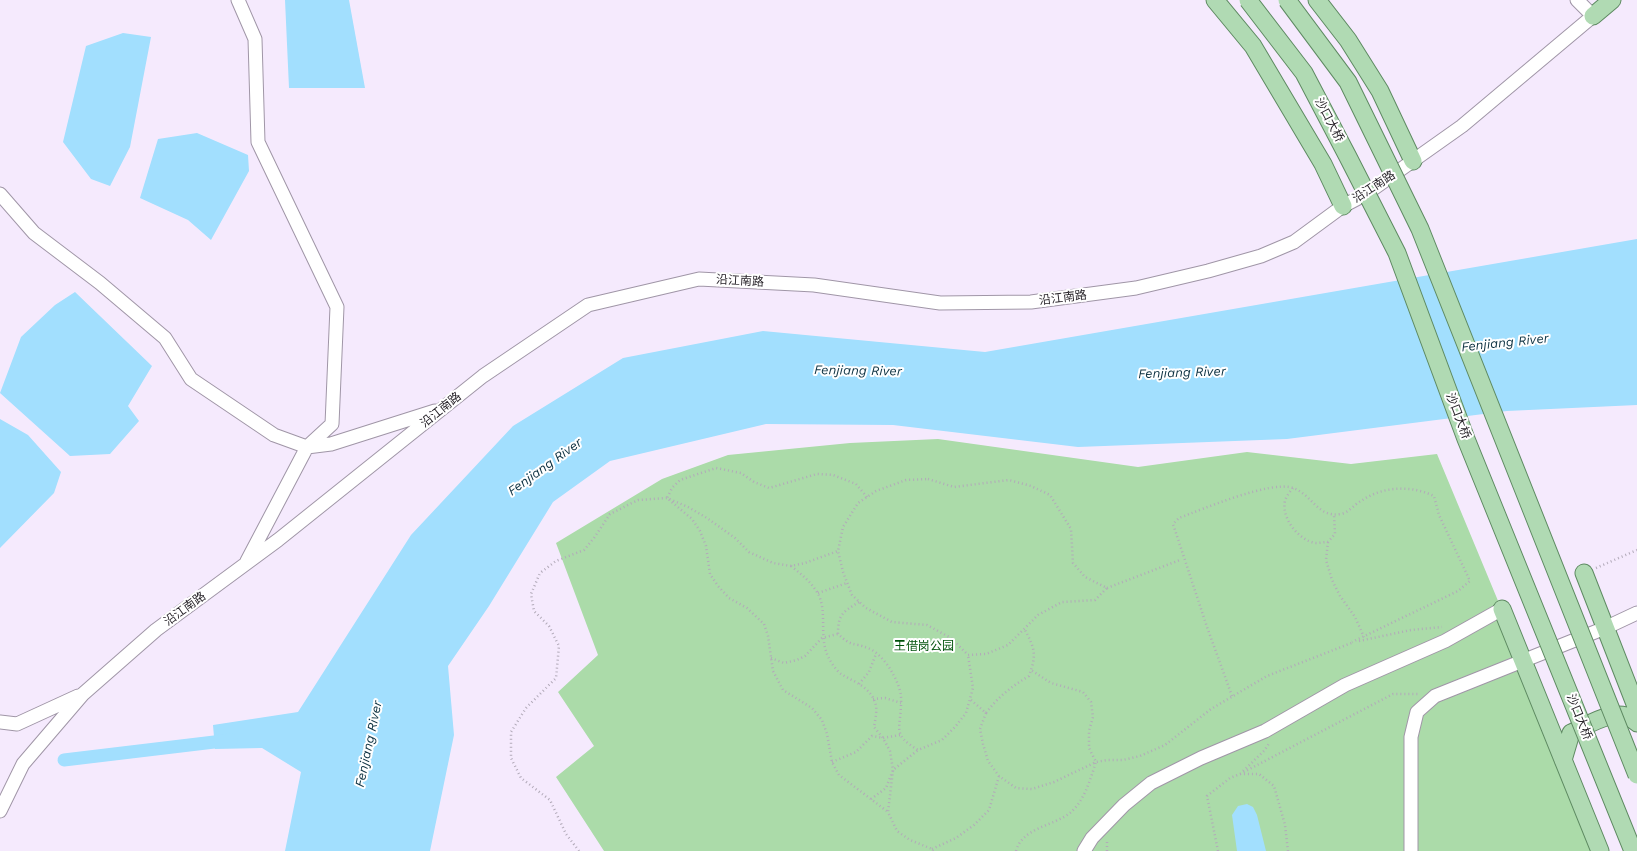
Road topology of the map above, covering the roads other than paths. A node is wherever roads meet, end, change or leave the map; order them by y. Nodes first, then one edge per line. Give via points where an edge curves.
1 (238, 0) edge
2 (1215, 0) edge
3 (1248, 0) edge
4 (1287, 0) edge
5 (1317, 0) edge
6 (1577, 0) edge
7 (1606, 0) edge
8 (1612, 0) edge
9 (1593, 16) junction
10 (1413, 161) junction
11 (0, 194) edge
12 (1343, 206) junction
13 (442, 409) junction
14 (307, 447) junction
15 (245, 564) junction
16 (1584, 573) dead end
17 (1502, 609) joint
18 (1637, 613) edge
19 (1605, 628) junction
20 (1523, 661) junction
21 (83, 694) junction
22 (1637, 709) edge
23 (0, 722) edge
24 (1637, 723) edge
25 (1563, 760) junction
26 (1637, 774) edge
27 (0, 812) edge
28 (1084, 851) edge
29 (1411, 851) edge
30 (1600, 851) edge
31 (1634, 851) edge

1 - 14 street via 255,39 258,142 337,307 332,424
2 - 12 main road via 1253,46 1323,164
3 - 31 main road, 沙口大桥, bridge via 1304,73 1397,253 1466,438
4 - 26 main road, bridge via 1348,82 1420,229
5 - 10 main road via 1348,40 1380,91
6 - 9 street
7 - 9 main road, 沿江南路
8 - 9 main road, 沿江南路
9 - 10 street, 沿江南路 via 1462,126
10 - 12 street, 沿江南路 via 1366,194
11 - 14 street via 34,233 100,283 165,338 191,379 274,435
12 - 13 street, 沿江南路 via 1294,242 1261,256 1136,288 1031,302 940,303 814,285 699,279 588,305 483,376
13 - 14 street via 331,444
13 - 15 street, 沿江南路
14 - 15 street
15 - 21 street, 沿江南路 via 156,630
16 - 19 main road
17 - 20 main road
17 - 28 street via 1444,641 1345,685 1265,731 1200,758 1151,783 1124,805 1092,838
18 - 19 street
19 - 20 street
19 - 22 main road
20 - 25 main road
20 - 29 street via 1435,696 1417,712 1411,737
21 - 23 street via 17,724
21 - 27 street, 沿江南路 via 23,764
24 - 25 main road via 1632,717 1618,714 1571,733
25 - 30 main road

